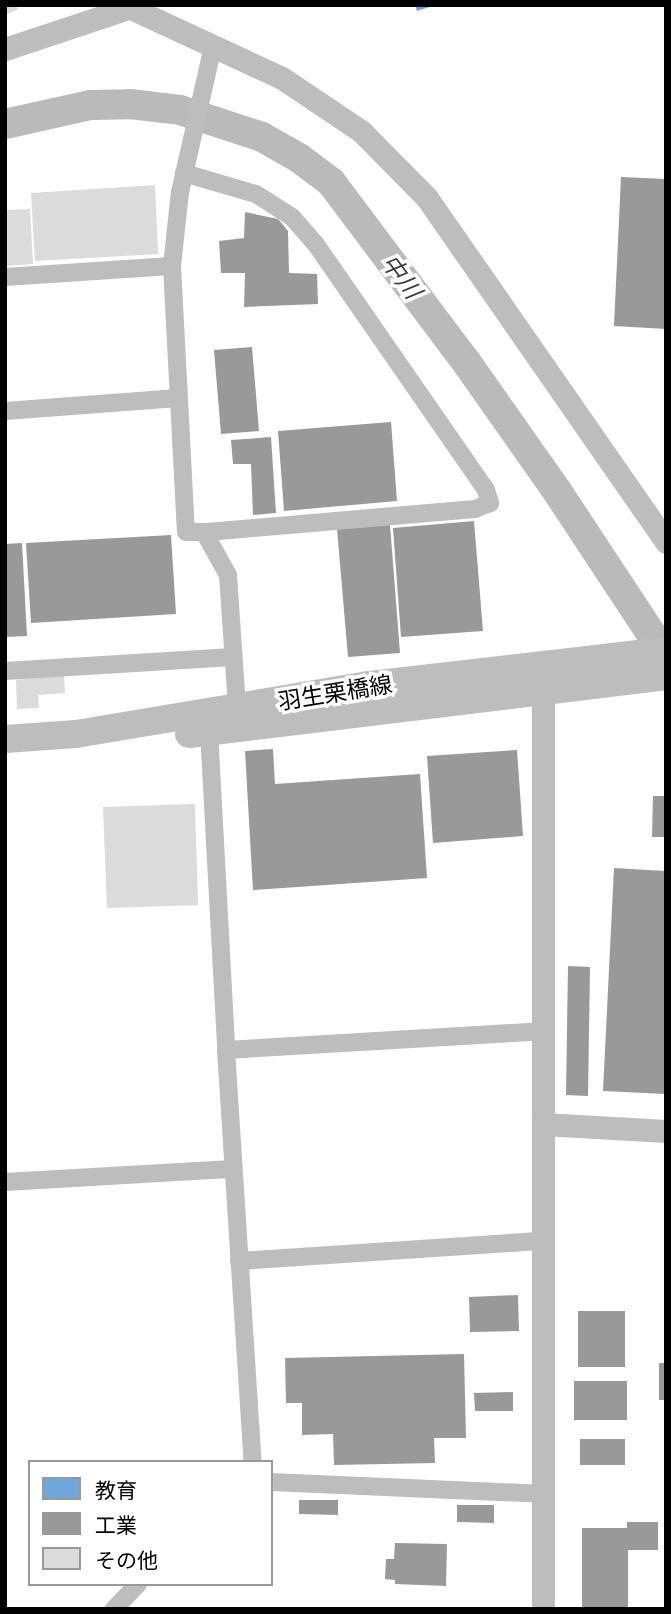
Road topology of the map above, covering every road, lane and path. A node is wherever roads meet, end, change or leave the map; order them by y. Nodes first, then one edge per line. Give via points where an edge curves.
1 (134, 7) edge
2 (5, 49) edge
3 (211, 57) junction
4 (184, 173) junction
5 (172, 266) junction
6 (5, 277) edge
7 (179, 398) junction
8 (5, 411) edge
9 (204, 532) junction
10 (666, 542) edge
11 (666, 651) edge
12 (233, 657) junction
13 (5, 671) edge
14 (666, 676) edge
15 (540, 678) junction
16 (237, 707) junction
17 (209, 731) junction
18 (5, 739) edge
19 (5, 755) edge
20 (542, 1031) junction
21 (226, 1051) junction
22 (543, 1124) junction
23 (666, 1131) edge
24 (233, 1169) junction
25 (5, 1182) edge
26 (542, 1241) junction
27 (239, 1261) junction
28 (253, 1460) edge
29 (273, 1482) edge
30 (542, 1494) junction
31 (136, 1586) edge
32 (114, 1609) edge
33 (543, 1609) edge

1 - 2 street
1 - 3 street
3 - 4 street
3 - 10 street via 282,78 361,131 427,198
4 - 5 street
4 - 9 street via 256,194 292,217 315,243 490,503 475,509
5 - 6 street
5 - 7 street
7 - 8 street
7 - 9 street via 186,532
9 - 12 street via 228,575
11 - 15 main road, 羽生栗橋線 via 614,655
12 - 13 street
12 - 16 street
14 - 15 main road, 羽生栗橋線
15 - 16 main road, 羽生栗橋線 via 370,685
15 - 17 main road, 羽生栗橋線
15 - 20 street
16 - 18 main road, 羽生栗橋線 via 76,734
17 - 19 main road, 羽生栗橋線
17 - 21 street
20 - 21 street
20 - 22 street
21 - 24 street
22 - 23 street
22 - 26 street
24 - 25 street
24 - 27 street
26 - 27 street
26 - 30 street
27 - 28 street
29 - 30 street
30 - 33 street
31 - 32 street

